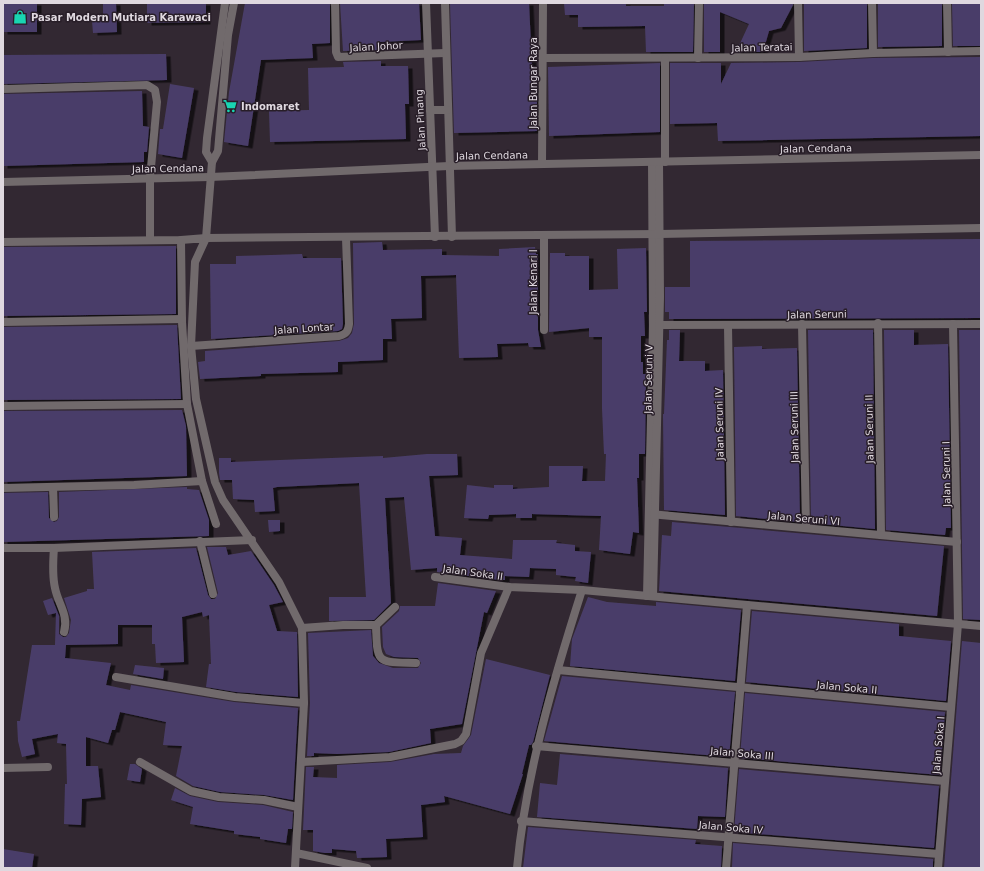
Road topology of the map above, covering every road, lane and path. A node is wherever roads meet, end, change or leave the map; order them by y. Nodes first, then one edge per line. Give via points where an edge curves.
1 (225, 3) edge
2 (234, 3) edge
3 (335, 3) edge
4 (426, 3) edge
5 (444, 3) edge
6 (543, 3) edge
7 (699, 3) edge
8 (798, 3) edge
9 (872, 3) edge
10 (947, 3) edge
11 (981, 51) edge
12 (948, 52) junction
13 (445, 53) junction
14 (873, 53) junction
15 (427, 54) junction
16 (799, 57) junction
17 (543, 58) junction
18 (698, 58) junction
19 (665, 59) junction
20 (3, 89) edge
21 (430, 110) junction
22 (447, 110) junction
23 (981, 155) edge
24 (212, 162) junction
25 (659, 162) junction
26 (542, 164) junction
27 (449, 166) junction
28 (432, 167) junction
29 (210, 177) junction
30 (150, 178) junction
31 (3, 182) edge
32 (981, 228) edge
33 (657, 234) junction
34 (544, 235) junction
35 (435, 236) junction
36 (452, 236) junction
37 (206, 238) junction
38 (346, 238) junction
39 (150, 240) junction
40 (181, 240) junction
41 (3, 242) edge
42 (182, 319) junction
43 (3, 322) edge
44 (878, 323) junction
45 (802, 324) junction
46 (953, 324) junction
47 (981, 324) edge
48 (656, 325) junction
49 (728, 326) junction
50 (544, 330) dead end
51 (191, 346) junction
52 (187, 404) junction
53 (3, 406) edge
54 (202, 481) junction
55 (53, 487) junction
56 (3, 488) edge
57 (652, 514) junction
58 (54, 517) dead end
59 (731, 522) junction
60 (216, 524) dead end
61 (806, 528) junction
62 (880, 535) junction
63 (252, 540) junction
64 (200, 541) junction
65 (957, 542) junction
66 (3, 548) edge
67 (54, 548) junction
68 (435, 577) dead end
69 (508, 587) junction
70 (582, 590) junction
71 (213, 594) dead end
72 (650, 596) junction
73 (747, 605) junction
74 (395, 607) dead end
75 (958, 624) junction
76 (376, 625) junction
77 (981, 626) edge
78 (302, 628) junction
79 (64, 632) dead end
80 (416, 663) dead end
81 (558, 670) junction
82 (116, 677) dead end
83 (740, 687) junction
84 (304, 703) junction
85 (951, 707) junction
86 (536, 746) junction
87 (140, 762) dead end
88 (302, 762) junction
89 (734, 762) junction
90 (48, 767) dead end
91 (3, 768) edge
92 (945, 781) junction
93 (298, 807) junction
94 (521, 821) junction
95 (728, 837) junction
96 (296, 853) junction
97 (939, 854) junction
98 (295, 868) edge
99 (367, 868) edge
100 (516, 868) edge
101 (726, 868) edge
102 (938, 868) edge

1 - 24 street via 207,138 206,152
2 - 24 street via 228,36 218,151
3 - 15 street, Jalan Johor via 338,56 343,58
4 - 15 street, Jalan Pinang
5 - 13 street
6 - 17 street, Jalan Bungar Raya
7 - 18 street
8 - 16 street
9 - 14 street
10 - 12 street
11 - 12 street, Jalan Teratai
12 - 14 street, Jalan Teratai
13 - 15 street, Jalan Johor
13 - 22 street
14 - 16 street, Jalan Teratai
15 - 21 street, Jalan Pinang
16 - 18 street, Jalan Teratai
17 - 19 street, Jalan Teratai
17 - 26 street, Jalan Bungar Raya
18 - 19 street, Jalan Teratai
19 - 25 street, Jalan Seruni V
20 - 30 street via 147,85 152,87 157,95
21 - 22 street
21 - 28 street, Jalan Pinang
22 - 27 street
23 - 25 street, Jalan Cendana
24 - 29 street
25 - 26 street, Jalan Cendana
25 - 33 street, Jalan Seruni V
26 - 27 street, Jalan Cendana
27 - 28 street, Jalan Cendana
27 - 36 street
28 - 29 street, Jalan Cendana
28 - 35 street, Jalan Pinang
29 - 30 street, Jalan Cendana
29 - 37 street
30 - 31 street, Jalan Cendana
30 - 39 street
32 - 33 street
33 - 34 street
33 - 48 street, Jalan Seruni V
34 - 36 street
34 - 50 street, Jalan Kenari I
35 - 36 street
35 - 38 street
37 - 38 street
37 - 40 street
37 - 51 street via 195,262
38 - 51 street, Jalan Lontar via 349,324 346,333 339,336
39 - 40 street
39 - 41 street
40 - 42 street
42 - 43 street
42 - 52 street
44 - 45 street, Jalan Seruni
44 - 46 street, Jalan Seruni
44 - 62 street, Jalan Seruni II
45 - 49 street, Jalan Seruni
45 - 61 street, Jalan Seruni III
46 - 47 street, Jalan Seruni
46 - 65 street, Jalan Seruni I
48 - 49 street, Jalan Seruni
48 - 57 street, Jalan Seruni V
49 - 59 street, Jalan Seruni IV
51 - 63 street via 196,399 215,482 223,500
52 - 53 street
52 - 54 street
54 - 55 street
54 - 60 street
55 - 56 street
55 - 58 street
57 - 59 street, Jalan Seruni VI
57 - 72 street, Jalan Seruni V
59 - 61 street, Jalan Seruni VI
61 - 62 street, Jalan Seruni VI
62 - 65 street, Jalan Seruni VI
63 - 64 street
63 - 78 street via 279,582
64 - 67 street
64 - 71 street
65 - 75 street, Jalan Seruni I
66 - 67 street
67 - 79 street via 53,574 55,590 66,618
68 - 69 street, Jalan Soka II
69 - 70 street
69 - 88 street, Jalan Soka II via 481,653 466,734 462,741 390,757
70 - 72 street
70 - 81 street
72 - 73 street
73 - 75 street
73 - 83 street
74 - 76 street
75 - 77 street
75 - 85 street, Jalan Soka I
76 - 78 street
76 - 80 street via 376,650 382,660
78 - 84 street
81 - 83 street, Jalan Soka II
81 - 86 street
82 - 84 street via 235,697
83 - 85 street, Jalan Soka II
83 - 89 street
84 - 88 street
85 - 92 street, Jalan Soka I
86 - 89 street, Jalan Soka III
86 - 94 street
87 - 93 street via 191,791
88 - 93 street
89 - 92 street, Jalan Soka III
89 - 95 street
90 - 91 street
92 - 97 street, Jalan Soka I
93 - 96 street
94 - 95 street, Jalan Soka IV
94 - 100 street
95 - 97 street, Jalan Soka IV
95 - 101 street
96 - 98 street
96 - 99 street
97 - 102 street, Jalan Soka I

